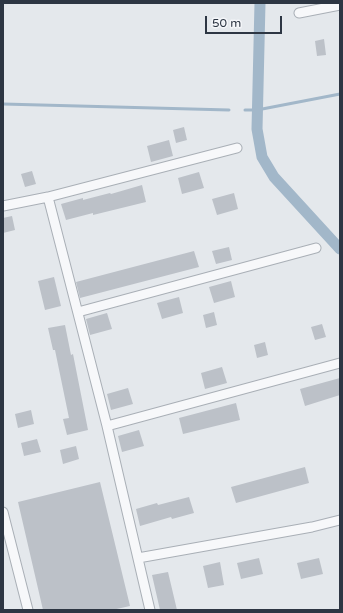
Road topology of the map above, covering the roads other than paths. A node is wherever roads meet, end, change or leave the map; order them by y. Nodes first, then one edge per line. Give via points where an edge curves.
1 (340, 5) edge
2 (299, 13) dead end
3 (237, 148) dead end
4 (48, 197) junction
5 (3, 206) edge
6 (316, 248) dead end
7 (78, 312) junction
8 (340, 363) edge
9 (107, 426) junction
10 (3, 512) edge
11 (340, 520) edge
12 (6, 538) edge
13 (138, 558) junction
14 (28, 610) edge
15 (150, 610) edge

1 - 2 street
3 - 4 street
4 - 5 street
4 - 7 street
6 - 7 street
7 - 9 street
8 - 9 street
9 - 13 street
10 - 12 street
11 - 13 street
12 - 14 street
13 - 15 street

